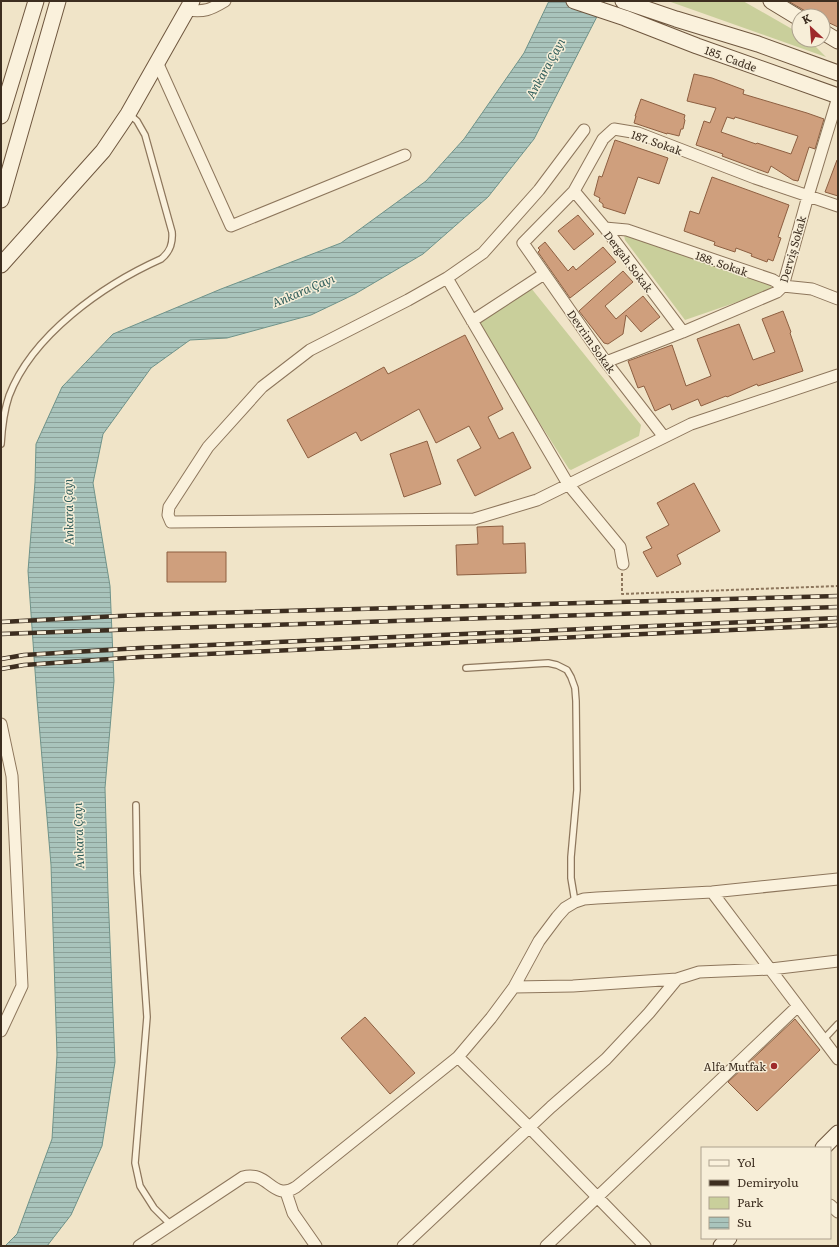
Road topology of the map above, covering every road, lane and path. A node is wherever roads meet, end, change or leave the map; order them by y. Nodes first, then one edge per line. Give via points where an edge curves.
1 (36, 1) edge
2 (58, 1) edge
3 (225, 1) edge
4 (574, 1) edge
5 (771, 1) edge
6 (627, 2) edge
7 (190, 5) edge
8 (791, 13) edge
9 (157, 62) junction
10 (838, 73) edge
11 (838, 96) edge
12 (128, 114) junction
13 (1, 116) edge
14 (584, 130) dead end
15 (405, 155) dead end
16 (574, 191) junction
17 (808, 196) junction
18 (1, 200) edge
19 (838, 206) edge
20 (605, 228) junction
21 (523, 243) joint
22 (1, 265) edge
23 (544, 274) junction
24 (447, 278) junction
25 (783, 286) junction
26 (838, 299) edge
27 (472, 320) junction
28 (683, 332) junction
29 (606, 362) junction
30 (838, 375) edge
31 (664, 437) junction
32 (1, 444) edge
33 (568, 484) junction
34 (623, 564) joint
35 (838, 586) edge
36 (466, 668) dead end
37 (1, 724) edge
38 (136, 805) dead end
39 (838, 879) edge
40 (712, 892) junction
41 (575, 902) junction
42 (838, 961) edge
43 (770, 968) junction
44 (677, 979) junction
45 (514, 987) junction
46 (798, 1006) junction
47 (838, 1024) edge
48 (1, 1031) edge
49 (823, 1040) junction
50 (458, 1057) junction
51 (838, 1059) edge
52 (530, 1128) junction
53 (838, 1133) edge
54 (824, 1147) edge
55 (286, 1192) junction
56 (596, 1197) junction
57 (171, 1225) junction
58 (139, 1246) edge
59 (316, 1246) edge
60 (403, 1246) edge
61 (546, 1246) edge
62 (645, 1246) edge

1 - 13 street
2 - 18 street
3 - 7 street via 208,10 200,11
4 - 11 street, 185. Cadde
5 - 8 street
6 - 10 street, 185. Cadde
7 - 9 street
9 - 12 street
9 - 15 street via 232,226
11 - 17 street, Derviş Sokak
12 - 22 street via 103,151
12 - 32 lane via 137,121 145,135 172,232 172,243 165,256 97,295 68,318 39,348 19,375 10,395 3,422
14 - 24 street via 539,190 483,254
16 - 17 street, 187. Sokak via 603,138 614,129 638,133
16 - 20 street, Dergah Sokak
16 - 21 street, 187. Sokak
17 - 19 street, 187. Sokak
17 - 25 street, Derviş Sokak
20 - 25 street, 188. Sokak via 627,230 773,280
20 - 28 street, Dergah Sokak
21 - 23 street, Devrim Sokak
23 - 27 street
23 - 29 street, Devrim Sokak
24 - 27 street
24 - 33 street via 310,350 262,387 208,447 169,507 168,515 171,522 474,519 537,500
25 - 26 street, 188. Sokak via 812,289
25 - 28 street, Derviş Sokak via 777,292
27 - 33 street
28 - 29 street, Derviş Sokak
29 - 31 street, Devrim Sokak
30 - 31 street via 691,424
31 - 33 street
33 - 34 street via 620,547
34 - 35 path via 622,594
36 - 41 lane via 548,663 563,667 571,677 575,688 576,708 577,790 571,857
37 - 48 street via 12,776 22,986
38 - 57 lane via 137,873 147,1017 135,1162 140,1186 154,1208
39 - 40 street
40 - 41 street via 597,898
40 - 43 street
41 - 45 street via 556,917 539,941
42 - 43 street
43 - 44 street via 699,972
43 - 46 street
44 - 45 street
44 - 52 street via 606,1059
45 - 50 street
46 - 49 street
46 - 56 street
47 - 49 lane
49 - 51 street
50 - 52 street
50 - 55 street via 296,1187
52 - 56 street
52 - 60 street
53 - 54 street
55 - 57 street via 274,1188 259,1177 243,1177
55 - 59 street via 294,1213
56 - 61 street
56 - 62 street
57 - 58 street

